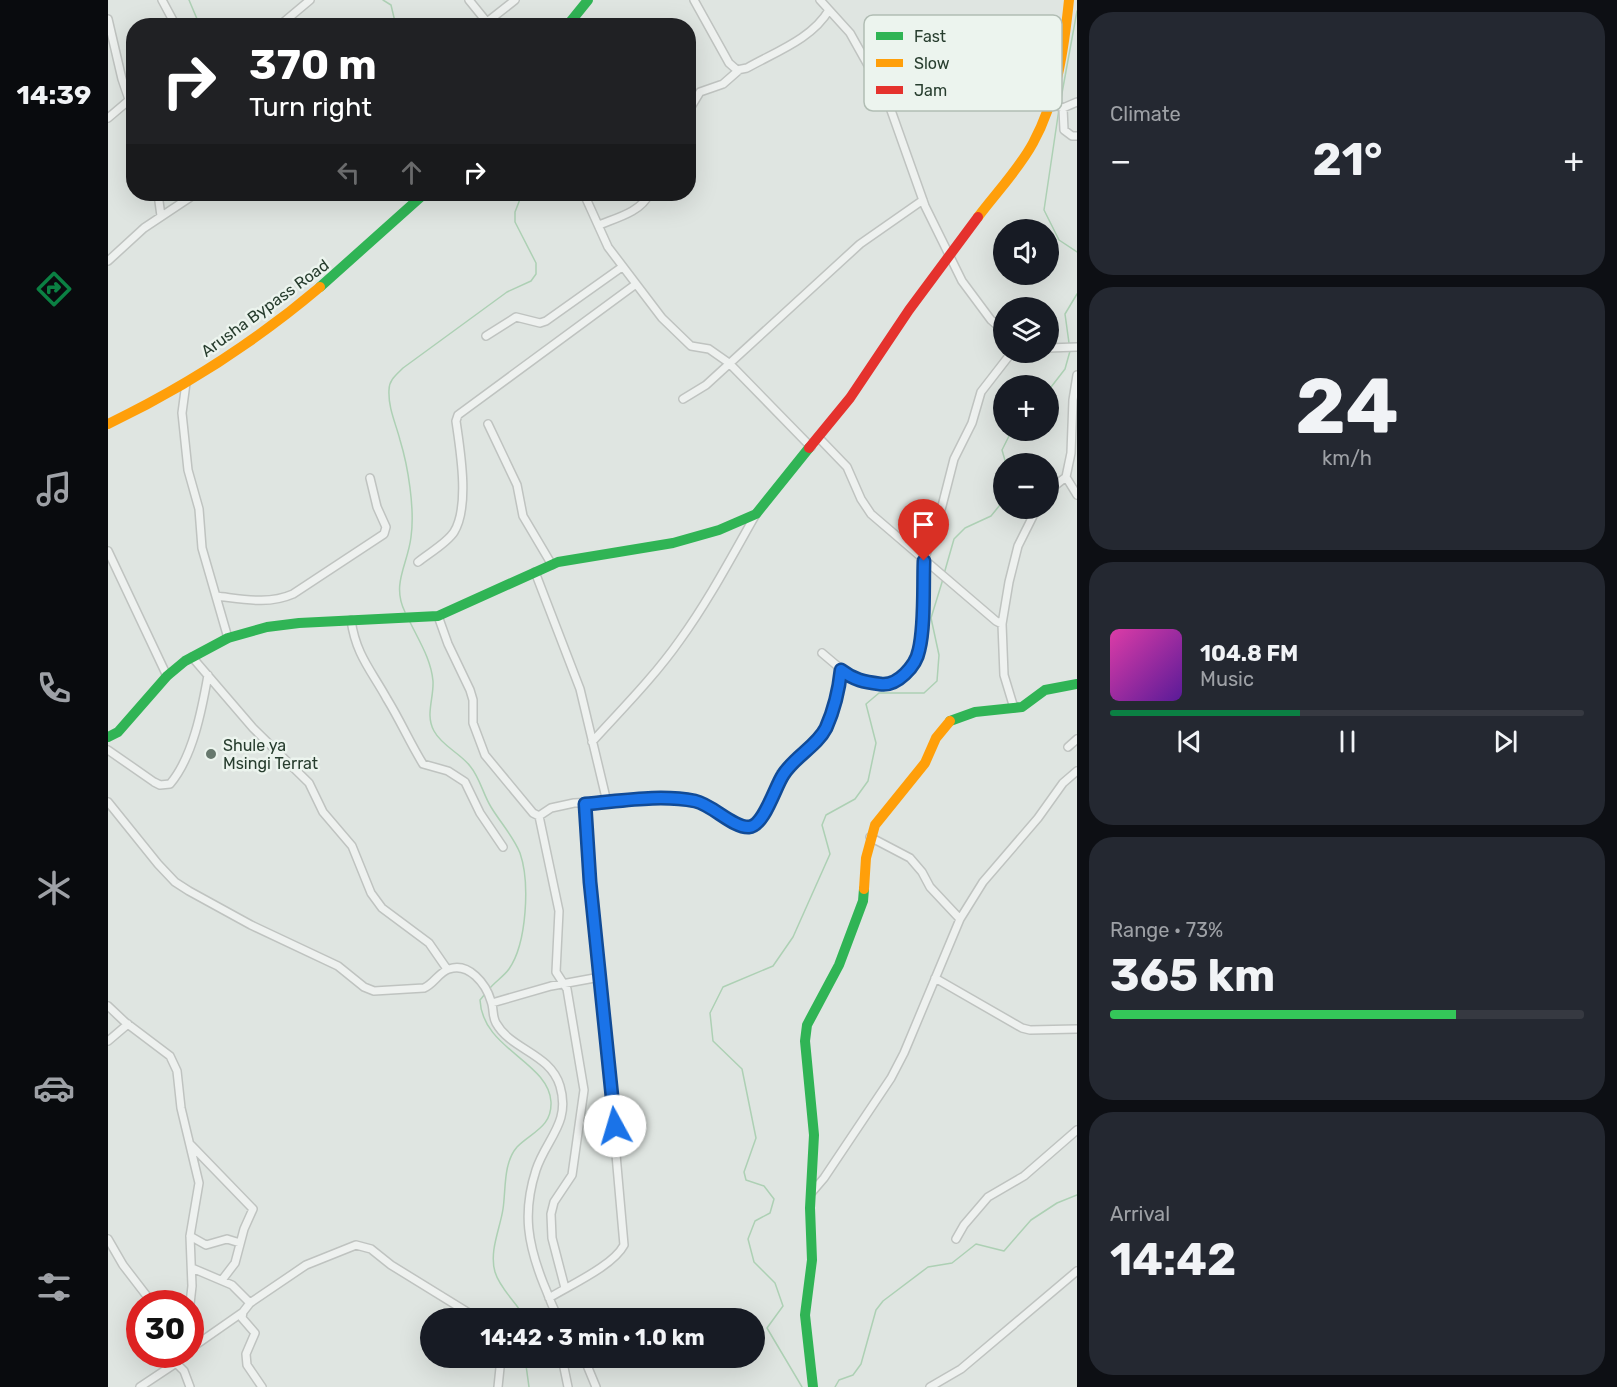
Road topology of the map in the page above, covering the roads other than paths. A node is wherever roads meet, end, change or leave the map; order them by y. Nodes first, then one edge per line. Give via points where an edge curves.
1 (162, 0) edge
2 (310, 0) edge
3 (469, 0) edge
4 (515, 0) edge
5 (588, 0) edge
6 (694, 0) edge
7 (820, 0) edge
8 (1069, 0) edge
9 (829, 10) junction
10 (172, 18) edge
11 (289, 18) edge
12 (481, 18) edge
13 (491, 18) edge
14 (573, 18) edge
15 (108, 19) edge
16 (1062, 50) edge
17 (864, 58) edge
18 (739, 70) junction
19 (126, 82) edge
20 (696, 102) edge
21 (1077, 102) edge
22 (126, 103) edge
23 (1063, 108) joint
24 (891, 111) edge
25 (1047, 111) edge
26 (108, 118) edge
27 (1077, 136) edge
28 (923, 200) junction
29 (159, 201) edge
30 (184, 201) edge
31 (416, 201) edge
32 (587, 201) edge
33 (645, 201) edge
34 (161, 216) junction
35 (599, 225) junction
36 (950, 256) junction
37 (108, 261) edge
38 (622, 267) junction
39 (636, 284) junction
40 (993, 322) edge
41 (486, 336) dead end
42 (1059, 347) edge
43 (1077, 347) edge
44 (729, 363) junction
45 (1003, 363) edge
46 (1077, 375) edge
47 (186, 383) junction
48 (683, 399) dead end
49 (108, 424) edge
50 (488, 424) dead end
51 (818, 436) junction
52 (811, 447) junction
53 (370, 477) dead end
54 (1066, 477) junction
55 (1059, 482) edge
56 (1077, 495) edge
57 (756, 514) junction
58 (1032, 519) edge
59 (738, 522) junction
60 (742, 539) junction
61 (108, 551) edge
62 (924, 561) junction
63 (418, 562) dead end
64 (552, 565) junction
65 (535, 572) junction
66 (216, 596) junction
67 (438, 616) junction
68 (351, 620) junction
69 (1002, 624) junction
70 (228, 638) junction
71 (822, 653) dead end
72 (192, 657) junction
73 (841, 670) junction
74 (208, 675) junction
75 (167, 676) junction
76 (1077, 684) edge
77 (1014, 708) junction
78 (108, 738) edge
79 (1077, 739) edge
80 (592, 742) junction
81 (1068, 747) dead end
82 (108, 750) edge
83 (1077, 771) edge
84 (108, 802) edge
85 (607, 802) junction
86 (585, 804) junction
87 (539, 816) junction
88 (870, 837) junction
89 (503, 847) dead end
90 (960, 919) junction
91 (447, 969) junction
92 (600, 977) junction
93 (935, 978) junction
94 (564, 983) junction
95 (492, 1003) junction
96 (108, 1006) edge
97 (128, 1024) junction
98 (1077, 1029) edge
99 (108, 1041) edge
100 (1077, 1130) edge
101 (190, 1144) junction
102 (812, 1192) junction
103 (190, 1236) junction
104 (108, 1239) edge
105 (956, 1239) dead end
106 (240, 1243) junction
107 (192, 1268) junction
108 (1077, 1271) edge
109 (222, 1280) junction
110 (565, 1288) junction
111 (142, 1290) edge
112 (191, 1290) edge
113 (549, 1298) junction
114 (249, 1303) junction
115 (461, 1308) edge
116 (553, 1308) edge
117 (243, 1312) junction
118 (204, 1339) edge
119 (168, 1368) edge
120 (181, 1368) edge
121 (500, 1368) edge
122 (563, 1368) edge
123 (588, 1368) edge
124 (498, 1386) edge
125 (140, 1387) edge
126 (190, 1387) edge
127 (262, 1387) edge
128 (568, 1387) edge
129 (596, 1387) edge
130 (813, 1387) edge
131 (930, 1387) edge

1 - 10 street
2 - 11 street
3 - 12 street
4 - 13 street
5 - 14 street
6 - 18 street via 729,63
7 - 9 street
8 - 16 street
9 - 17 street via 850,33
9 - 18 street via 809,33
15 - 19 street
18 - 20 street via 723,84 699,92
21 - 23 street
22 - 26 street
23 - 27 street via 1064,130
24 - 28 street
25 - 36 street via 1032,145
28 - 36 street
28 - 44 street via 860,244
29 - 34 street
30 - 34 street
31 - 47 street, Arusha Bypass Road via 328,281
32 - 35 street
33 - 35 street
34 - 37 street
35 - 38 street
36 - 40 street via 975,300
36 - 51 street via 850,398
38 - 39 street
38 - 41 street via 554,318 540,323 516,317
39 - 44 street via 662,318 691,346 709,349
39 - 63 street via 458,415 464,469 458,521 452,535
42 - 43 street
44 - 48 street via 706,385
44 - 52 street
45 - 62 street via 981,392 972,423 954,459
46 - 54 street
47 - 49 street, Arusha Bypass Road
47 - 66 street via 182,413 188,470 199,509 202,548
50 - 64 street via 517,484 523,516
51 - 52 street
51 - 62 street via 847,467 871,514
52 - 57 street
53 - 66 street via 386,527 384,534 279,600
54 - 55 street
54 - 56 street
57 - 59 street
57 - 60 street
58 - 69 street via 1018,546
59 - 60 street
59 - 64 street via 673,543
60 - 80 street via 681,639
61 - 75 street
62 - 69 street
62 - 73 street via 920,647 914,663 888,686 854,680
64 - 65 street
65 - 67 street
65 - 80 street via 580,689
66 - 70 street
67 - 68 street
67 - 87 street via 470,690 473,723 485,755
68 - 70 street via 267,627
68 - 89 street via 365,666 423,764 448,771 465,782
69 - 77 street via 1004,675
70 - 72 street
71 - 73 street
72 - 74 street
72 - 75 street
73 - 85 street via 824,732 784,773 756,825 742,826 709,806 673,798
74 - 82 street via 193,738 170,784 154,782
74 - 91 street via 253,728 309,783 327,817 352,846 371,893 382,908 429,943
75 - 78 street via 118,732
76 - 77 street via 1045,690
77 - 88 street via 975,712 946,724 925,763 875,825
79 - 81 street
80 - 85 street
83 - 90 street via 988,876
84 - 91 street via 175,882 251,925 339,966 364,987 374,991 424,988
85 - 86 street
86 - 87 street via 564,804
86 - 92 street
87 - 94 street via 559,911 556,972
88 - 90 street via 914,862 930,887
88 - 102 street via 863,901 839,965 807,1025 805,1061 814,1135
90 - 93 street
91 - 95 street via 457,967 473,974
92 - 94 street
92 - 110 street via 624,1245 602,1266
93 - 98 street via 1022,1028
93 - 102 street via 891,1078
94 - 95 street
94 - 110 street via 577,1042 584,1102 572,1175 554,1202 551,1214 552,1238
95 - 113 street via 497,1024 541,1059 559,1083 562,1096 561,1120 536,1171 528,1217 534,1260
96 - 97 street
97 - 99 street
97 - 101 street via 174,1063
100 - 105 street via 1024,1176 988,1197
101 - 103 street via 199,1183
101 - 106 street via 253,1207
102 - 130 street via 812,1260 805,1315
103 - 106 street via 206,1245 227,1239
103 - 107 street
104 - 111 street
106 - 109 street via 235,1263
107 - 109 street
107 - 112 street
108 - 131 street via 961,1369
109 - 114 street
110 - 113 street
113 - 116 street
114 - 115 street via 306,1265 356,1245 371,1249
114 - 117 street
117 - 118 street
117 - 127 street via 244,1322 255,1336 246,1360
119 - 125 street
120 - 126 street
121 - 124 street
122 - 128 street
123 - 129 street

